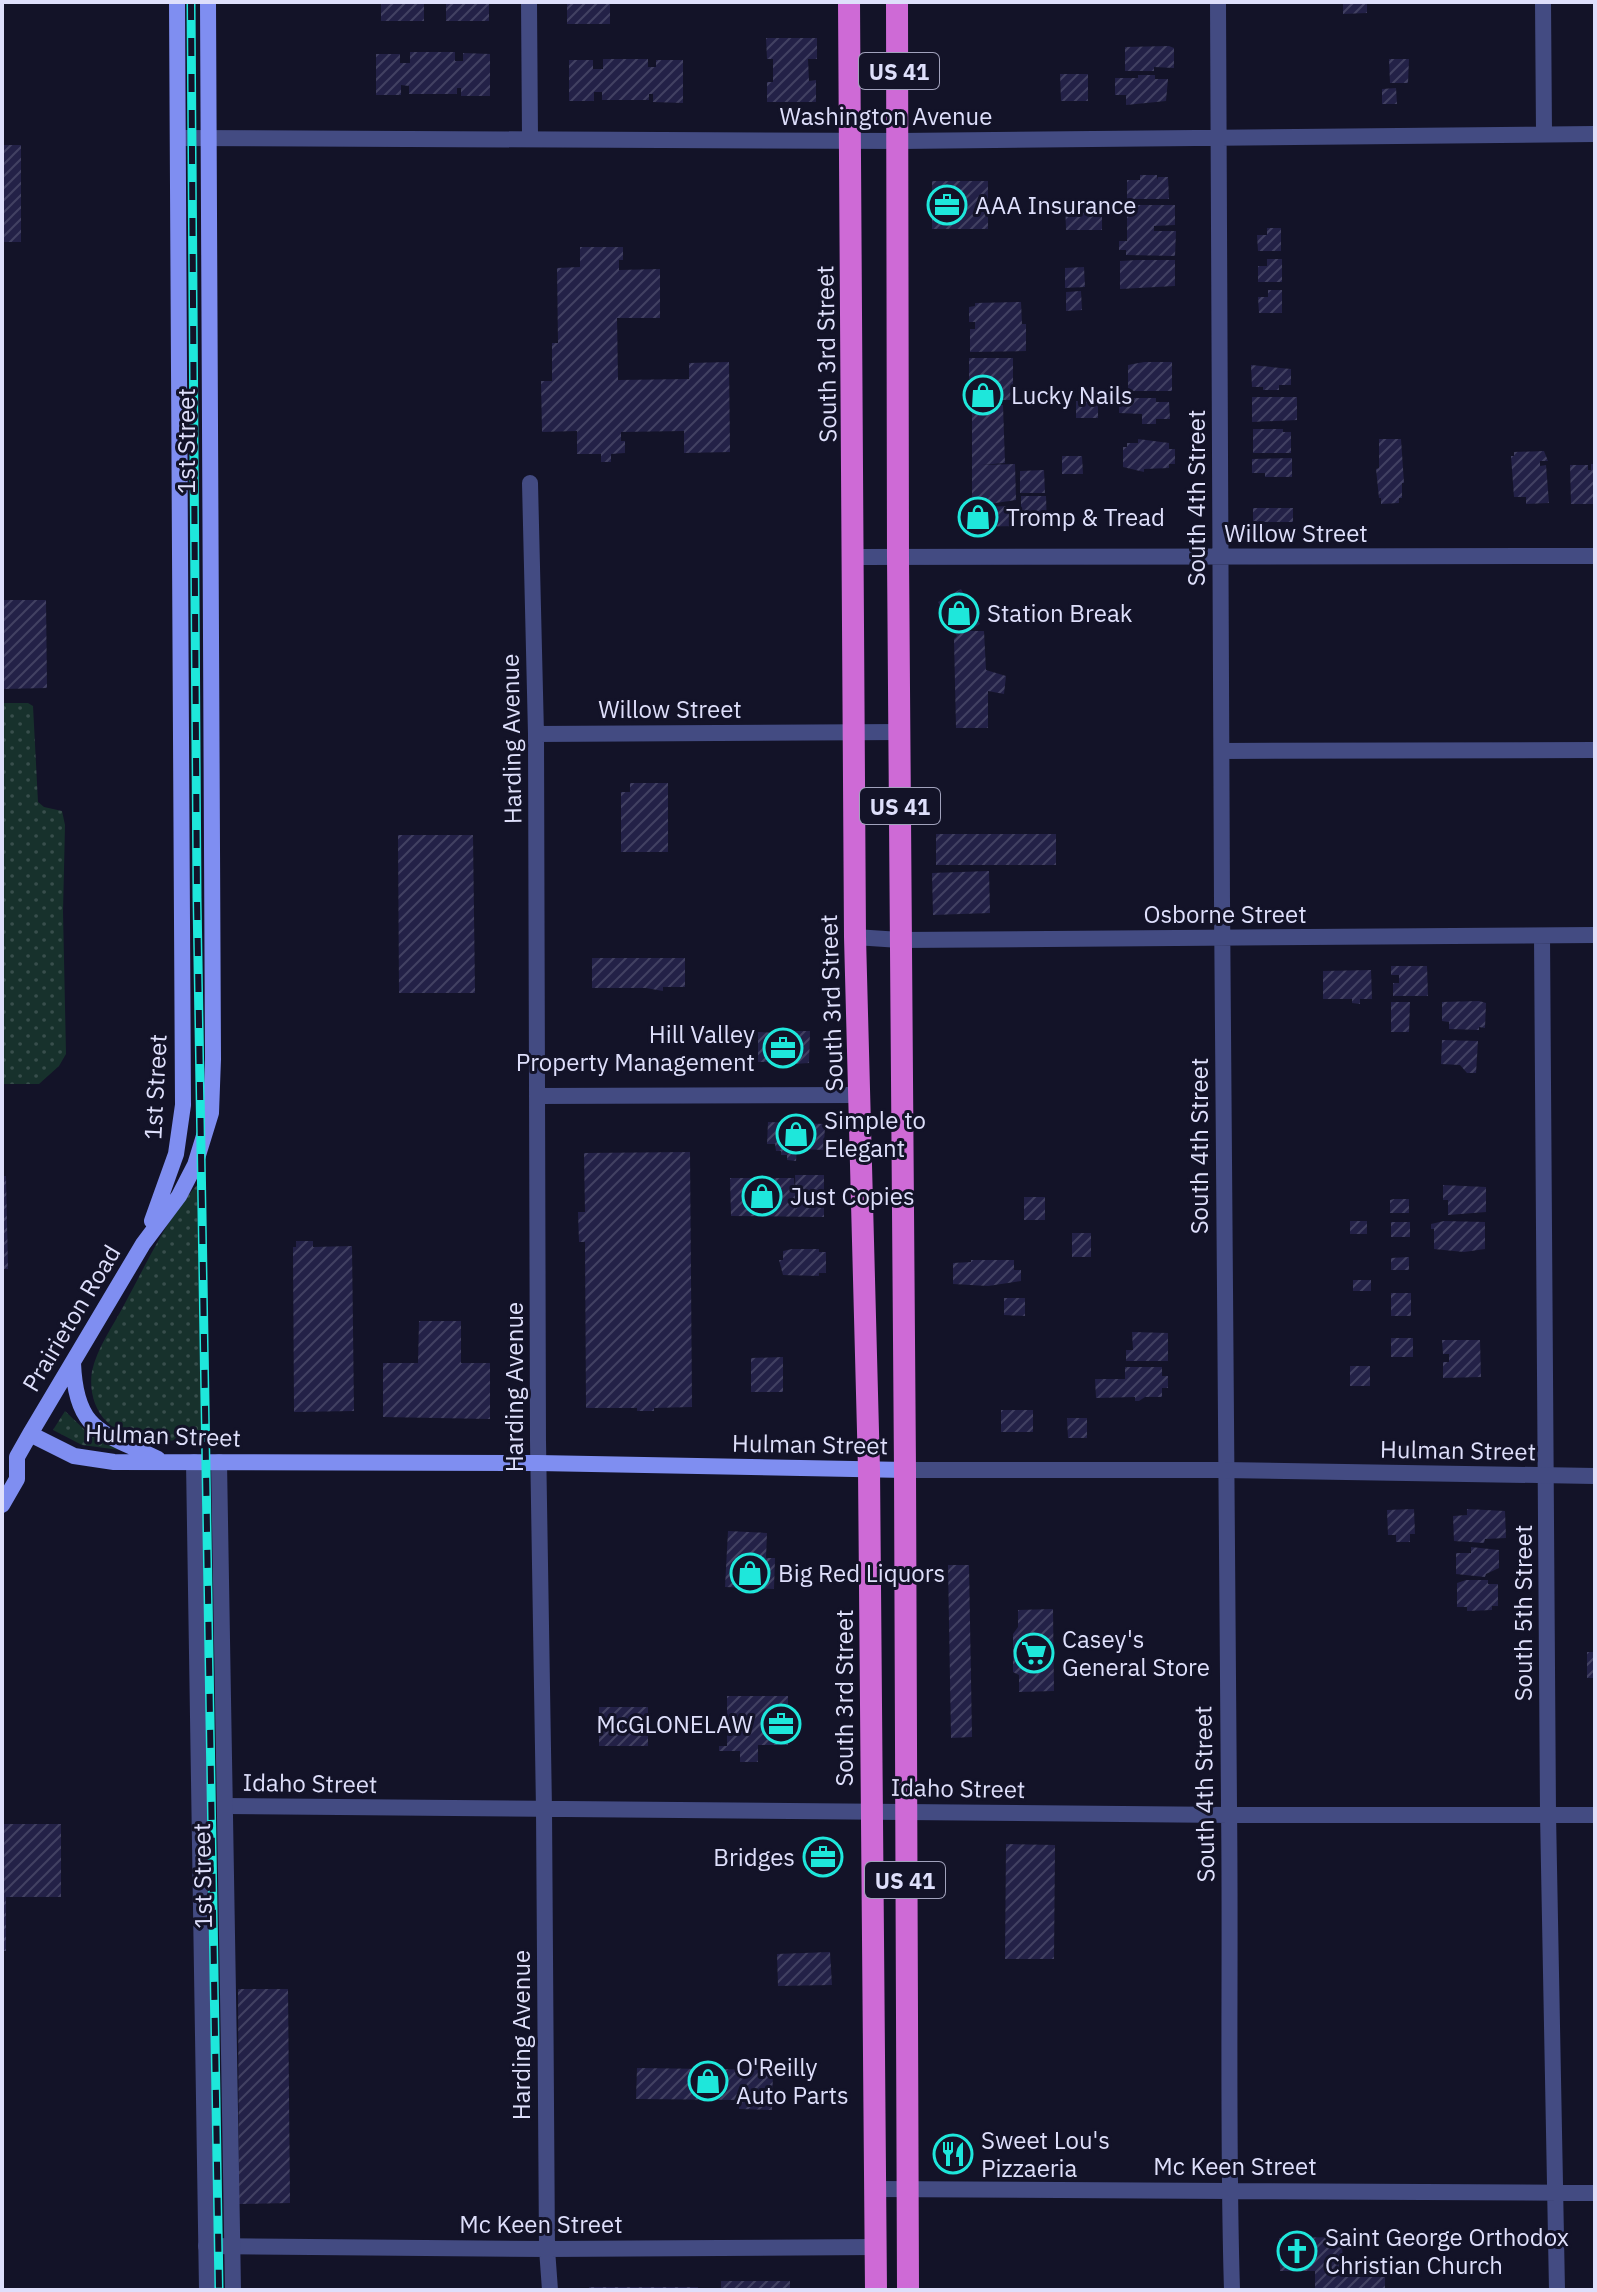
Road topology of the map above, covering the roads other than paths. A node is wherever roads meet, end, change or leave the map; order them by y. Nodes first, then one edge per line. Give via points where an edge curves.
1 (177, 2) edge
2 (208, 2) edge
3 (529, 2) edge
4 (849, 2) edge
5 (897, 2) edge
6 (1218, 2) edge
7 (1543, 2) edge
8 (1544, 133) junction
9 (1595, 134) edge
10 (208, 137) junction
11 (1219, 137) junction
12 (178, 138) junction
13 (530, 138) junction
14 (849, 141) junction
15 (900, 141) junction
16 (530, 483) dead end
17 (1595, 556) edge
18 (854, 557) junction
19 (898, 557) junction
20 (1220, 557) junction
21 (853, 732) junction
22 (900, 732) junction
23 (536, 734) junction
24 (1595, 750) edge
25 (1222, 751) junction
26 (1595, 935) edge
27 (1542, 936) junction
28 (855, 937) junction
29 (1223, 938) junction
30 (900, 940) junction
31 (860, 1095) junction
32 (537, 1096) junction
33 (143, 1244) junction
34 (73, 1362) junction
35 (30, 1434) junction
36 (17, 1457) junction
37 (165, 1462) junction
38 (194, 1462) junction
39 (219, 1462) junction
40 (538, 1463) junction
41 (2, 1466) edge
42 (869, 1469) junction
43 (905, 1470) junction
44 (1223, 1470) junction
45 (1546, 1476) junction
46 (1595, 1476) edge
47 (2, 1505) edge
48 (225, 1806) junction
49 (544, 1810) junction
50 (871, 1811) junction
51 (905, 1812) junction
52 (1548, 1814) junction
53 (1229, 1815) junction
54 (1595, 1815) edge
55 (875, 2189) junction
56 (907, 2189) junction
57 (1229, 2190) junction
58 (1555, 2192) junction
59 (1595, 2193) edge
60 (206, 2246) junction
61 (232, 2246) junction
62 (876, 2247) junction
63 (547, 2249) junction
64 (207, 2290) edge
65 (233, 2290) edge
66 (550, 2290) edge
67 (876, 2290) edge
68 (908, 2290) edge
69 (1232, 2290) edge
70 (1557, 2290) edge

1 - 12 main road, 1st Street
2 - 10 main road, 1st Street
3 - 13 street
4 - 14 highway, South 3rd Street / US 41
5 - 15 highway, US 41
6 - 11 street, South 4th Street
7 - 8 street
8 - 9 street, Washington Avenue
8 - 11 street, Washington Avenue
10 - 12 street, Washington Avenue
10 - 13 street, Washington Avenue
10 - 33 main road, 1st Street via 213,1095 195,1165
11 - 15 street, Washington Avenue
11 - 20 street, South 4th Street
12 - 33 main road, 1st Street via 183,1105 176,1154
13 - 14 street, Washington Avenue
14 - 15 street, Washington Avenue
14 - 18 highway, South 3rd Street / US 41
15 - 19 highway, US 41
16 - 23 street, Harding Avenue
17 - 20 street, Willow Street
18 - 19 street, Willow Street
18 - 21 highway, South 3rd Street / US 41
19 - 20 street, Willow Street
19 - 22 highway, US 41
20 - 25 street, South 4th Street
21 - 22 street, Willow Street
21 - 23 street, Willow Street
21 - 28 highway, South 3rd Street / US 41
22 - 30 highway, US 41
23 - 32 street, Harding Avenue
24 - 25 street
25 - 29 street, South 4th Street
26 - 27 street, Osborne Street
27 - 29 street, Osborne Street
27 - 45 street, South 5th Street
28 - 30 street, Osborne Street
28 - 31 highway, South 3rd Street / US 41
29 - 30 street, Osborne Street
29 - 44 street, South 4th Street
30 - 43 highway, US 41
31 - 32 street
31 - 42 highway, South 3rd Street / US 41
32 - 40 street, Harding Avenue
33 - 34 main road, Prairieton Road
34 - 35 main road, Prairieton Road
34 - 37 main road via 78,1403 90,1422
35 - 36 main road, Prairieton Road
35 - 37 main road, Hulman Street via 90,1459
36 - 41 main road, Prairieton Road
36 - 47 main road, Prairieton Road via 17,1479
37 - 38 main road, Hulman Street
38 - 39 main road, Hulman Street
38 - 60 street, 1st Street
39 - 40 main road, Hulman Street
39 - 48 street, 1st Street
40 - 42 main road, Hulman Street
40 - 49 street, Harding Avenue
42 - 43 main road, Hulman Street
42 - 50 highway, South 3rd Street / US 41
43 - 44 street, Hulman Street
43 - 51 highway, US 41
44 - 45 street, Hulman Street
44 - 53 street, South 4th Street
45 - 46 street, Hulman Street
45 - 52 street, South 5th Street
48 - 49 street, Idaho Street
48 - 61 street, 1st Street
49 - 50 street, Idaho Street
49 - 63 street, Harding Avenue
50 - 51 street, Idaho Street
50 - 55 highway, South 3rd Street / US 41
51 - 53 street, Idaho Street
51 - 56 highway, US 41
52 - 53 street, Idaho Street
52 - 54 street, Idaho Street
52 - 58 street, South 5th Street
53 - 57 street, South 4th Street
55 - 56 street, Mc Keen Street
55 - 62 highway, South 3rd Street / US 41
56 - 57 street, Mc Keen Street
56 - 68 highway, US 41
57 - 58 street, Mc Keen Street
57 - 69 street, South 4th Street
58 - 59 street, Mc Keen Street
58 - 70 street, South 5th Street
60 - 61 street, Mc Keen Street
60 - 64 street, 1st Street
61 - 63 street, Mc Keen Street
61 - 65 street, 1st Street
62 - 63 street, Mc Keen Street
62 - 67 highway, South 3rd Street / US 41
63 - 66 street, Harding Avenue

